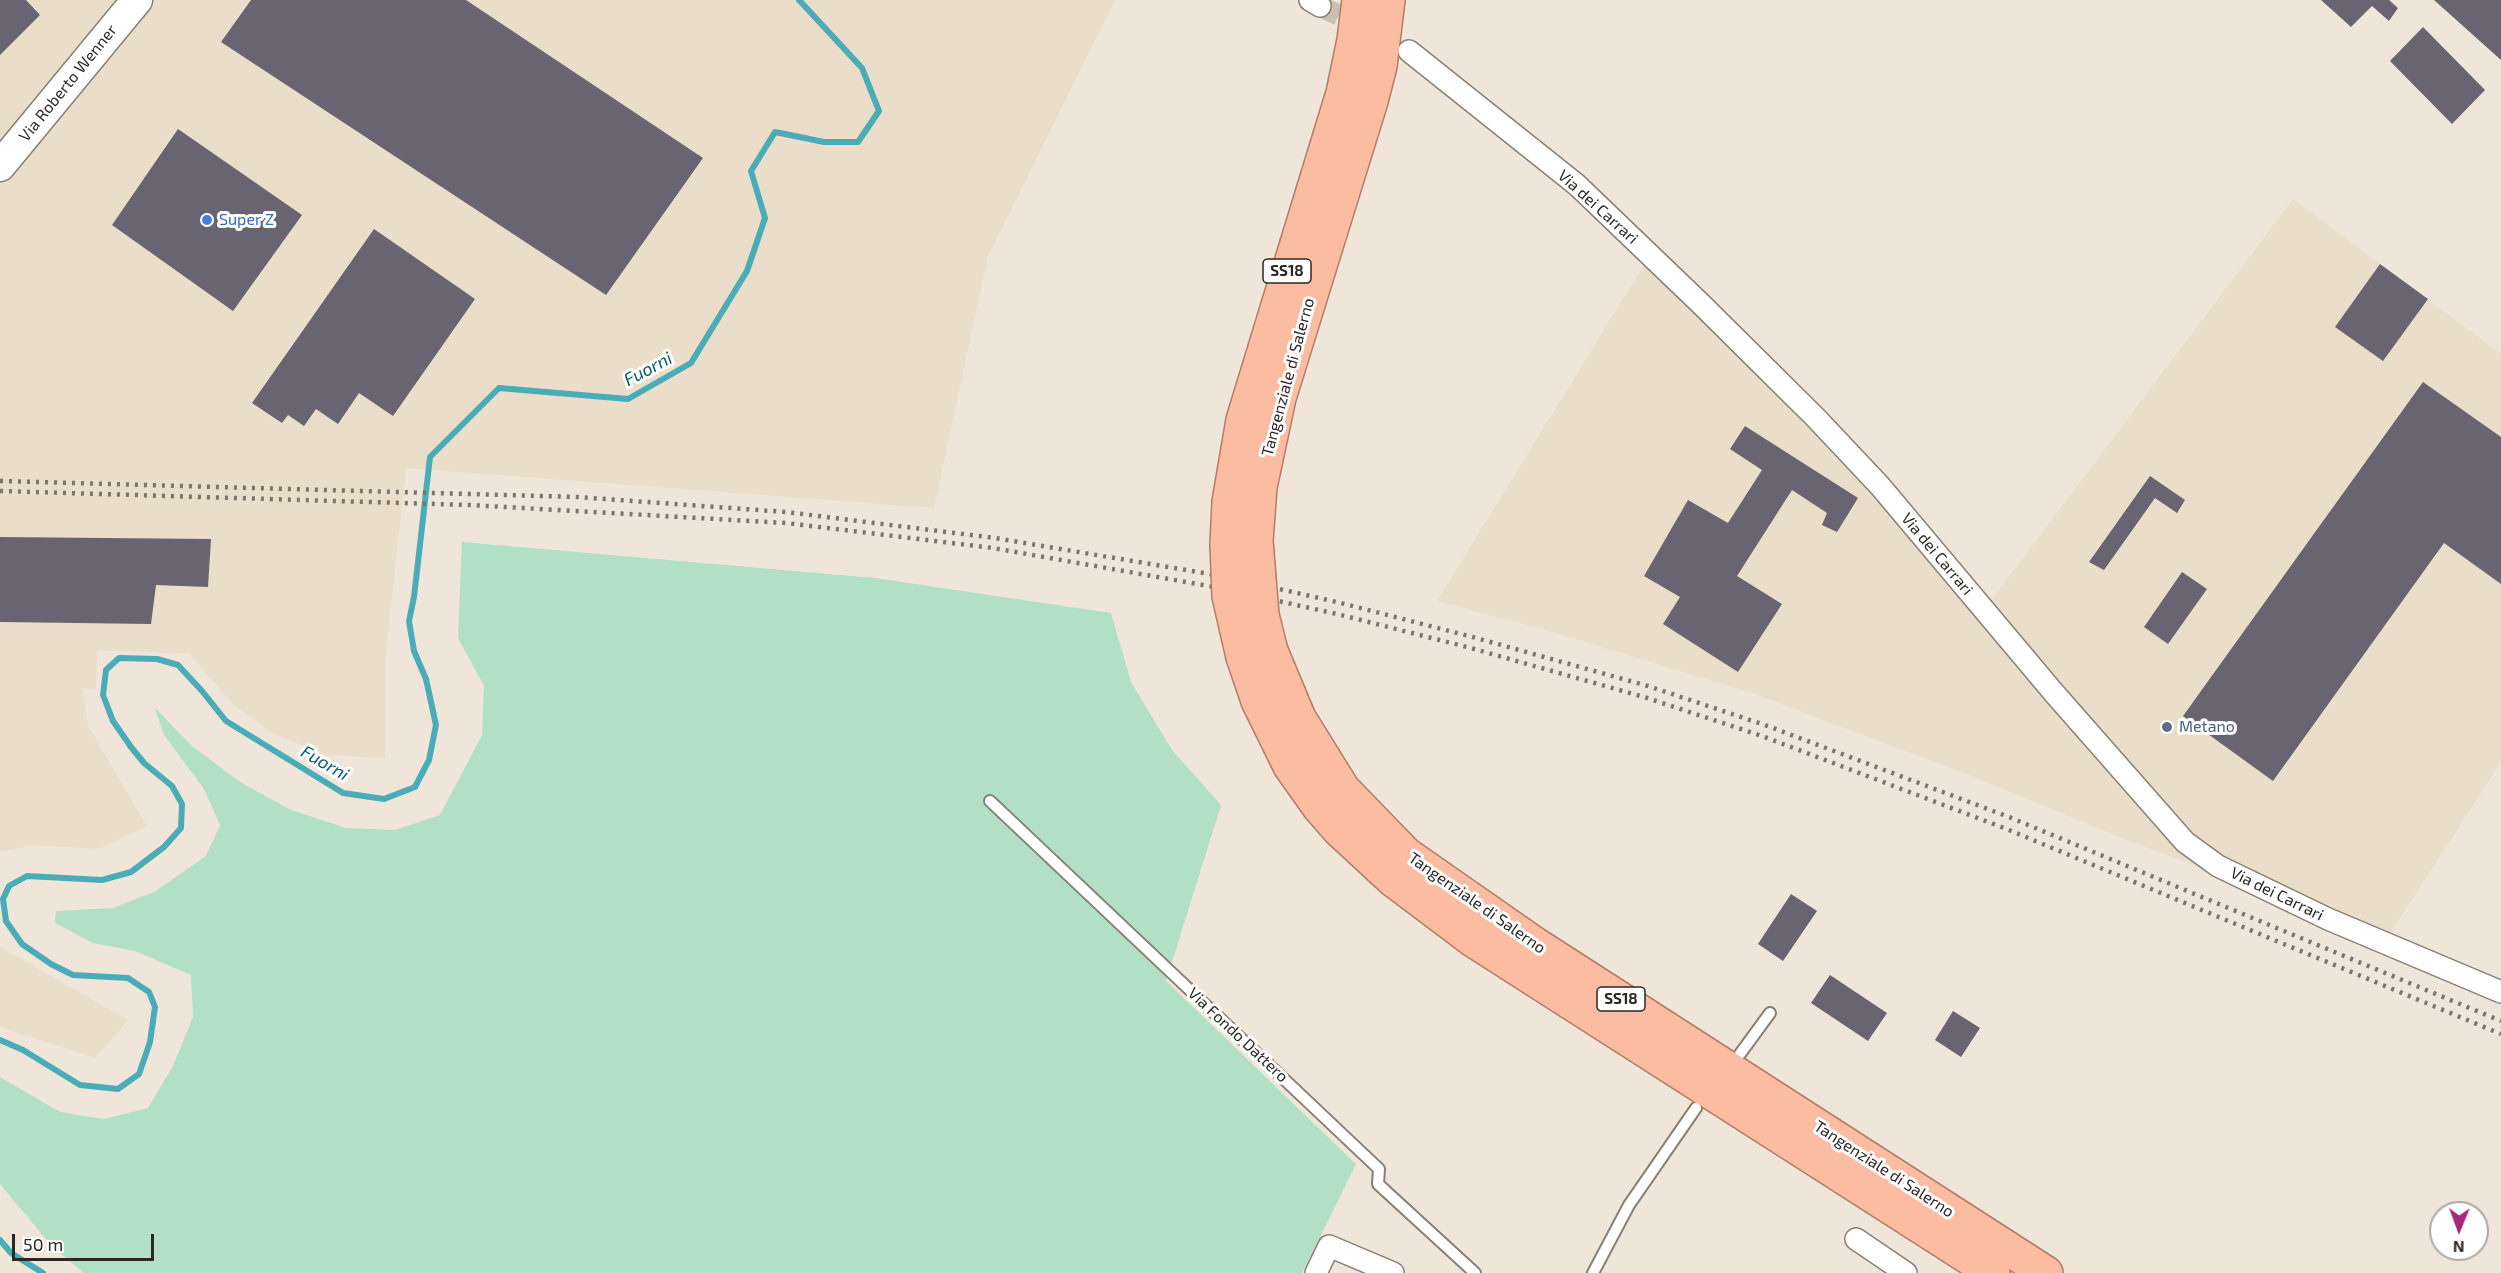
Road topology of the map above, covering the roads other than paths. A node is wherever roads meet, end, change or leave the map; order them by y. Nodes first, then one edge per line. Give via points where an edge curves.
1 (137, 0) edge
2 (1359, 0) edge
3 (1388, 0) edge
4 (1409, 51) dead end
5 (0, 166) edge
6 (1241, 543) junction
7 (1257, 654) junction
8 (990, 801) dead end
9 (2501, 992) edge
10 (1770, 1013) dead end
11 (1740, 1054) dead end
12 (1696, 1108) dead end
13 (1856, 1239) dead end
14 (1316, 1273) edge
15 (1394, 1273) edge
16 (1475, 1273) edge
17 (1593, 1273) edge
18 (1906, 1273) edge
19 (1994, 1273) edge
20 (2046, 1273) edge

1 - 5 main road, Via Roberto Wenner
2 - 6 highway, Tangenziale di Salerno / SS18 via 1351,61 1337,113 1243,420 1228,502
3 - 6 highway, Tangenziale di Salerno / SS18 via 1380,66 1371,101 1279,398 1260,487
4 - 9 street, Via dei Carrari via 1577,185 1815,418 1880,486 2185,842 2218,866 2328,919
6 - 7 highway, Tangenziale di Salerno / SS18, bridge via 1262,615
7 - 19 highway, Tangenziale di Salerno / SS18 via 1258,701 1290,766 1339,830 1383,872 1473,940
7 - 20 highway, Tangenziale di Salerno / SS18 via 1343,789 1406,854 1490,915
8 - 16 lane, Via Fondo Dattero via 1379,1169 1378,1184
10 - 11 lane
12 - 17 lane via 1629,1205
13 - 18 street
14 - 15 street via 1329,1246

